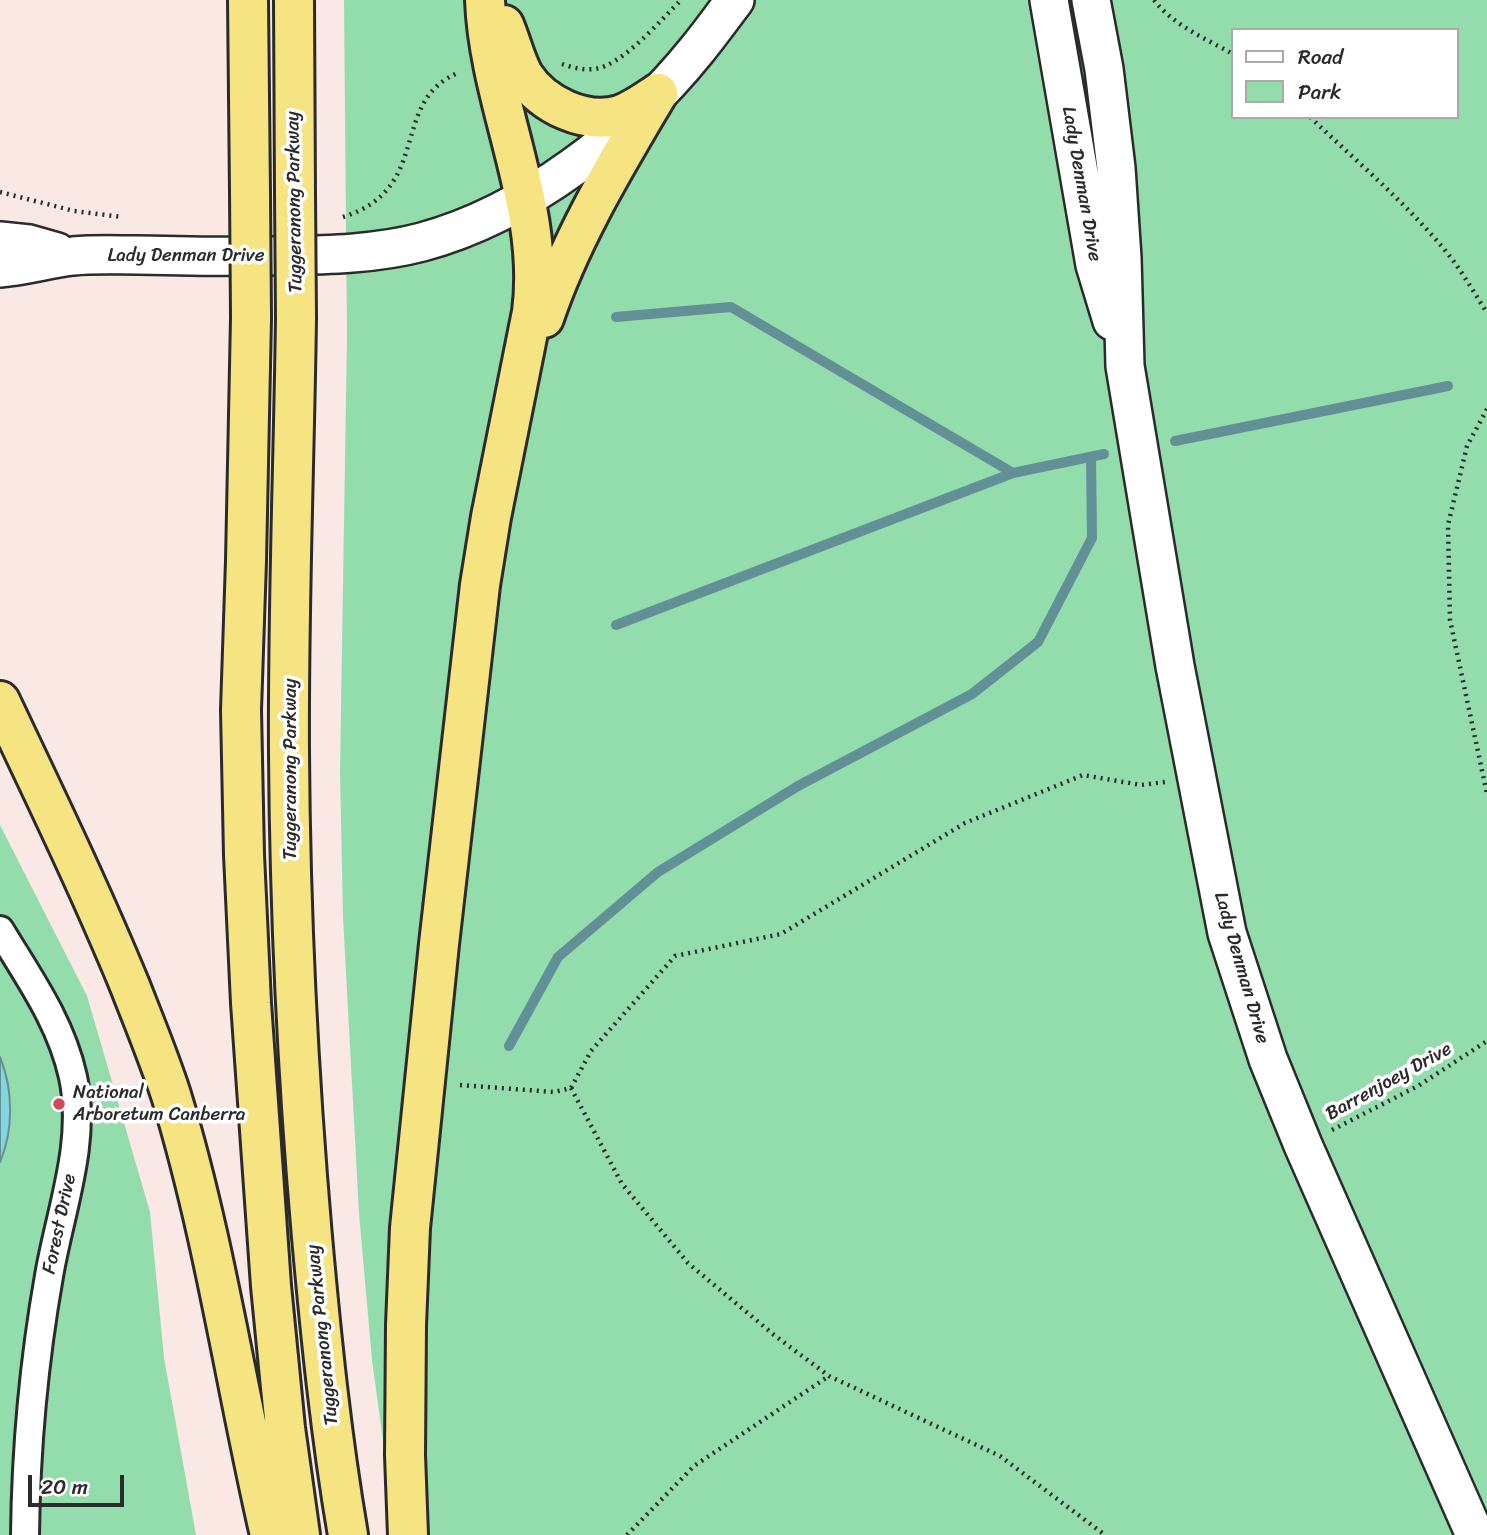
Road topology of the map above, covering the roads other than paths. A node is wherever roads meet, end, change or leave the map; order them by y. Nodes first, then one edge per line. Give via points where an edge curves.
1 (248, 0) edge
2 (293, 0) edge
3 (485, 0) edge
4 (494, 0) edge
5 (735, 0) edge
6 (759, 0) edge
7 (1049, 0) edge
8 (1091, 0) edge
9 (696, 52) junction
10 (503, 56) junction
11 (658, 93) junction
12 (524, 198) junction
13 (0, 240) edge
14 (73, 256) junction
15 (0, 268) edge
16 (1125, 366) junction
17 (513, 408) junction
18 (0, 701) edge
19 (0, 930) edge
20 (25, 1535) edge
21 (270, 1535) edge
22 (300, 1535) edge
23 (348, 1535) edge
24 (408, 1535) edge
25 (1475, 1535) edge

1 - 22 highway, bridge via 251,318 240,710 245,869 271,1286
2 - 23 highway, Tuggeranong Parkway, bridge via 292,912 320,1328
3 - 10 highway
4 - 10 highway
5 - 9 street, Lady Denman Drive
6 - 9 street, Lady Denman Drive
7 - 16 street, Lady Denman Drive via 1095,265
8 - 16 street, Lady Denman Drive via 1116,168
9 - 11 street, Lady Denman Drive
10 - 11 highway via 541,96 587,116 618,115
10 - 12 highway
11 - 12 street, Lady Denman Drive via 576,164
11 - 17 highway via 604,184 557,279
12 - 14 street, Lady Denman Drive via 443,236 371,251
12 - 17 highway via 535,279
13 - 14 street, Lady Denman Drive
14 - 15 street, Lady Denman Drive
16 - 25 street, Lady Denman Drive via 1227,933 1268,1059 1303,1145
17 - 24 highway via 480,584 410,1228 405,1455
18 - 21 highway via 97,905 170,1092 210,1241
19 - 20 street, Forest Drive via 65,1044 78,1110 33,1391

